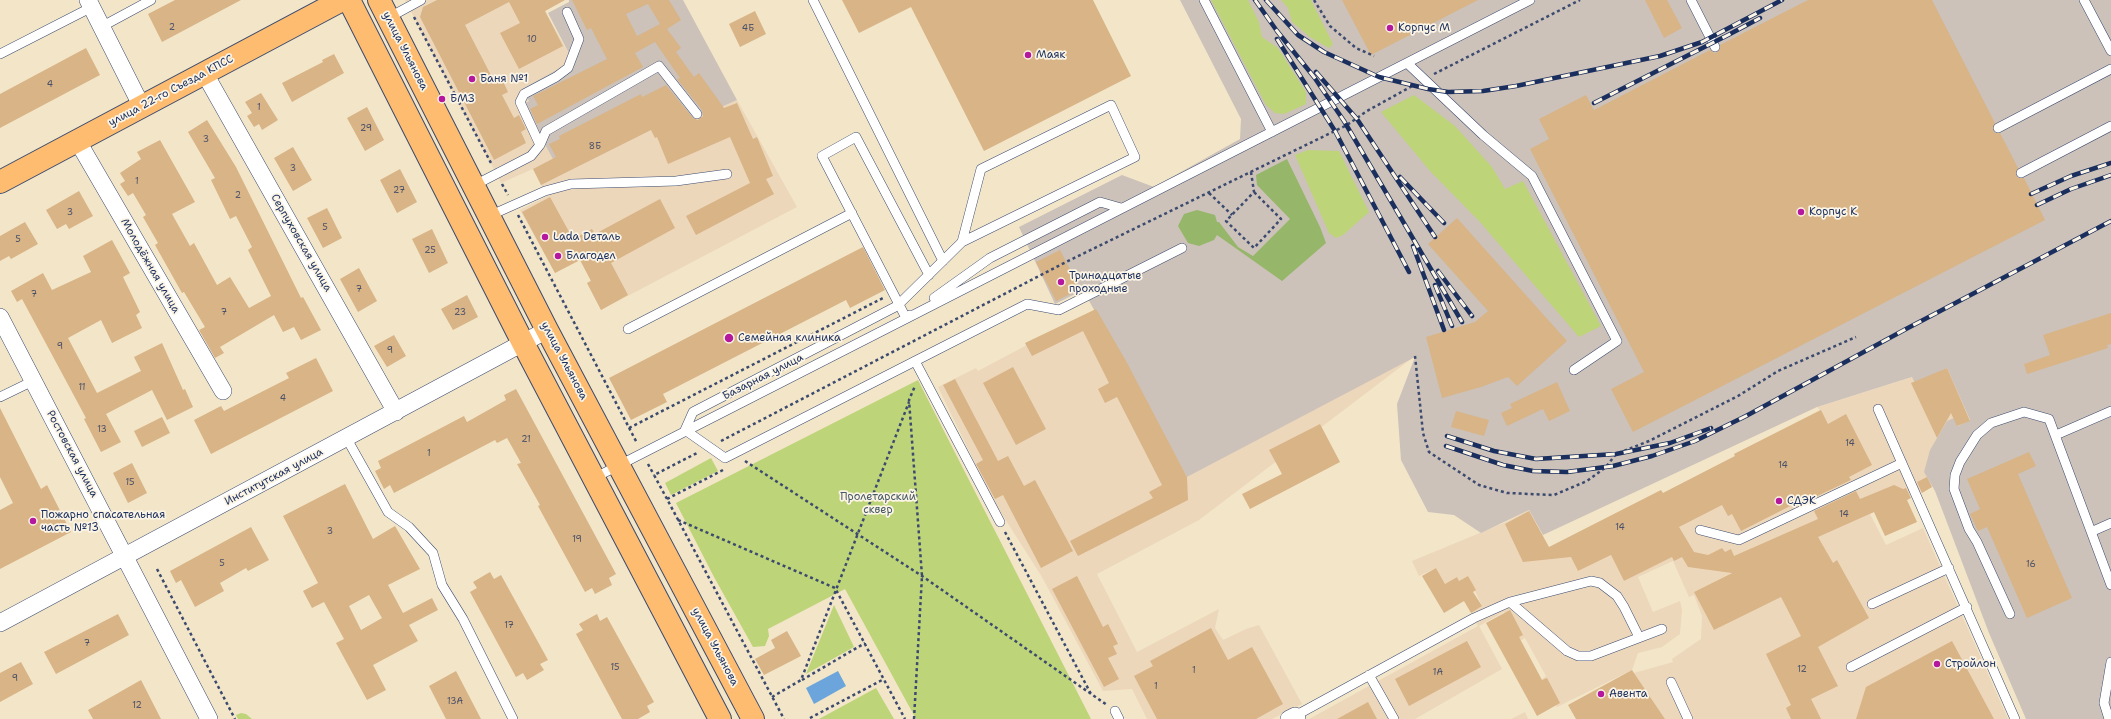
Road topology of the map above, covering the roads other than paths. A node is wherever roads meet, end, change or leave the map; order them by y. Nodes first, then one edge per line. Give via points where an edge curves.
1 (151, 0) edge
2 (342, 0) edge
3 (349, 0) edge
4 (421, 0) edge
5 (813, 0) edge
6 (1204, 0) edge
7 (1530, 0) edge
8 (1691, 0) edge
9 (2084, 0) edge
10 (90, 4) edge
11 (383, 9) edge
12 (567, 12) dead end
13 (101, 27) junction
14 (1716, 47) dead end
15 (2111, 51) edge
16 (0, 54) edge
17 (1407, 63) junction
18 (2111, 69) edge
19 (205, 74) junction
20 (142, 107) junction
21 (697, 114) dead end
22 (2111, 126) edge
23 (1998, 128) dead end
24 (1272, 132) junction
25 (77, 140) junction
26 (540, 145) junction
27 (2021, 173) dead end
28 (727, 174) dead end
29 (0, 182) edge
30 (473, 186) junction
31 (1121, 208) junction
32 (852, 213) junction
33 (489, 216) junction
34 (962, 242) junction
35 (1182, 248) dead end
36 (943, 261) junction
37 (929, 275) junction
38 (899, 304) junction
39 (0, 317) edge
40 (906, 318) junction
41 (628, 329) dead end
42 (547, 330) junction
43 (523, 343) junction
44 (915, 361) junction
45 (1574, 370) dead end
46 (33, 380) junction
47 (223, 391) dead end
48 (0, 397) edge
49 (1878, 408) dead end
50 (2111, 411) edge
51 (396, 412) junction
52 (685, 430) junction
53 (2056, 435) junction
54 (347, 439) junction
55 (1902, 463) junction
56 (619, 464) junction
57 (594, 478) junction
58 (1000, 522) road end
59 (2111, 523) edge
60 (1700, 530) dead end
61 (2093, 531) junction
62 (125, 557) junction
63 (1949, 568) junction
64 (2111, 585) edge
65 (1510, 602) junction
66 (1872, 604) dead end
67 (1967, 607) junction
68 (2010, 614) dead end
69 (0, 623) edge
70 (1662, 628) dead end
71 (1639, 638) junction
72 (2111, 662) edge
73 (1851, 667) dead end
74 (1369, 675) junction
75 (1671, 682) dead end
76 (1293, 718) edge
77 (209, 719) edge
78 (513, 719) edge
79 (720, 719) edge
80 (753, 719) edge
81 (1394, 719) edge
82 (1688, 719) edge
83 (2015, 719) edge
84 (2110, 719) edge

1 - 13 lane
2 - 19 main road, улица 22-го Съезда КПСС
3 - 43 main road
4 - 11 lane via 408,6
5 - 36 lane
6 - 24 lane
7 - 17 lane, Базарная улица
8 - 14 lane
9 - 15 lane
10 - 13 street
10 - 16 lane
11 - 30 main road, улица Ульянова
12 - 26 lane via 579,38 568,68 524,94 520,102
13 - 20 street
17 - 24 lane, Базарная улица
17 - 45 lane via 1483,135 1532,176 1617,341
18 - 23 lane
19 - 20 main road, улица 22-го Съезда КПСС
19 - 51 street, Серпуховская улица
20 - 25 main road, улица 22-го Съезда КПСС
21 - 26 lane via 659,66 546,131
22 - 27 lane
24 - 31 lane, Базарная улица
25 - 29 main road, улица 22-го Съезда КПСС
25 - 47 street, Молодёжная улица
26 - 30 lane via 531,156
28 - 33 lane via 676,181 571,184 545,191
30 - 33 main road, улица Ульянова
31 - 40 lane, Базарная улица
31 - 40 lane via 1100,202 1024,240 990,258
32 - 37 lane via 822,156 856,137
32 - 38 lane
32 - 41 lane
33 - 42 main road, улица Ульянова
34 - 34 lane via 981,169 1110,106 1135,157
34 - 36 lane
35 - 44 lane via 1059,310 1027,304
36 - 37 lane
37 - 38 lane
38 - 40 lane
38 - 52 lane via 693,412
39 - 46 street, Ростовская улица
40 - 52 lane, Базарная улица
42 - 43 street, Институтская улица
42 - 56 main road, улица Ульянова
43 - 51 street, Институтская улица
43 - 57 main road
44 - 52 lane via 725,458
44 - 58 lane
46 - 48 lane
46 - 62 street, Ростовская улица
49 - 55 lane
50 - 53 lane
51 - 54 street, Институтская улица
52 - 56 lane, Базарная улица
53 - 61 lane
53 - 68 lane via 2049,419 2024,412 1991,422 1973,440 1955,475 1954,488 1969,529 1978,542
54 - 62 street, Институтская улица
54 - 78 lane via 388,512 409,527 434,553 442,585 463,619
55 - 60 lane via 1739,540
55 - 63 lane
56 - 57 lane, Базарная улица
56 - 80 main road, улица Ульянова
57 - 79 main road
59 - 61 lane
61 - 64 lane
62 - 69 street, Институтская улица
62 - 77 street, Ростовская улица
63 - 66 lane
63 - 67 lane
65 - 71 lane via 1567,651 1578,656 1591,656
65 - 71 lane via 1591,581 1600,583 1621,601
65 - 74 lane via 1474,618
67 - 73 lane
67 - 83 lane
70 - 71 lane
72 - 84 lane via 2104,703
74 - 76 lane
74 - 81 lane
75 - 82 lane

